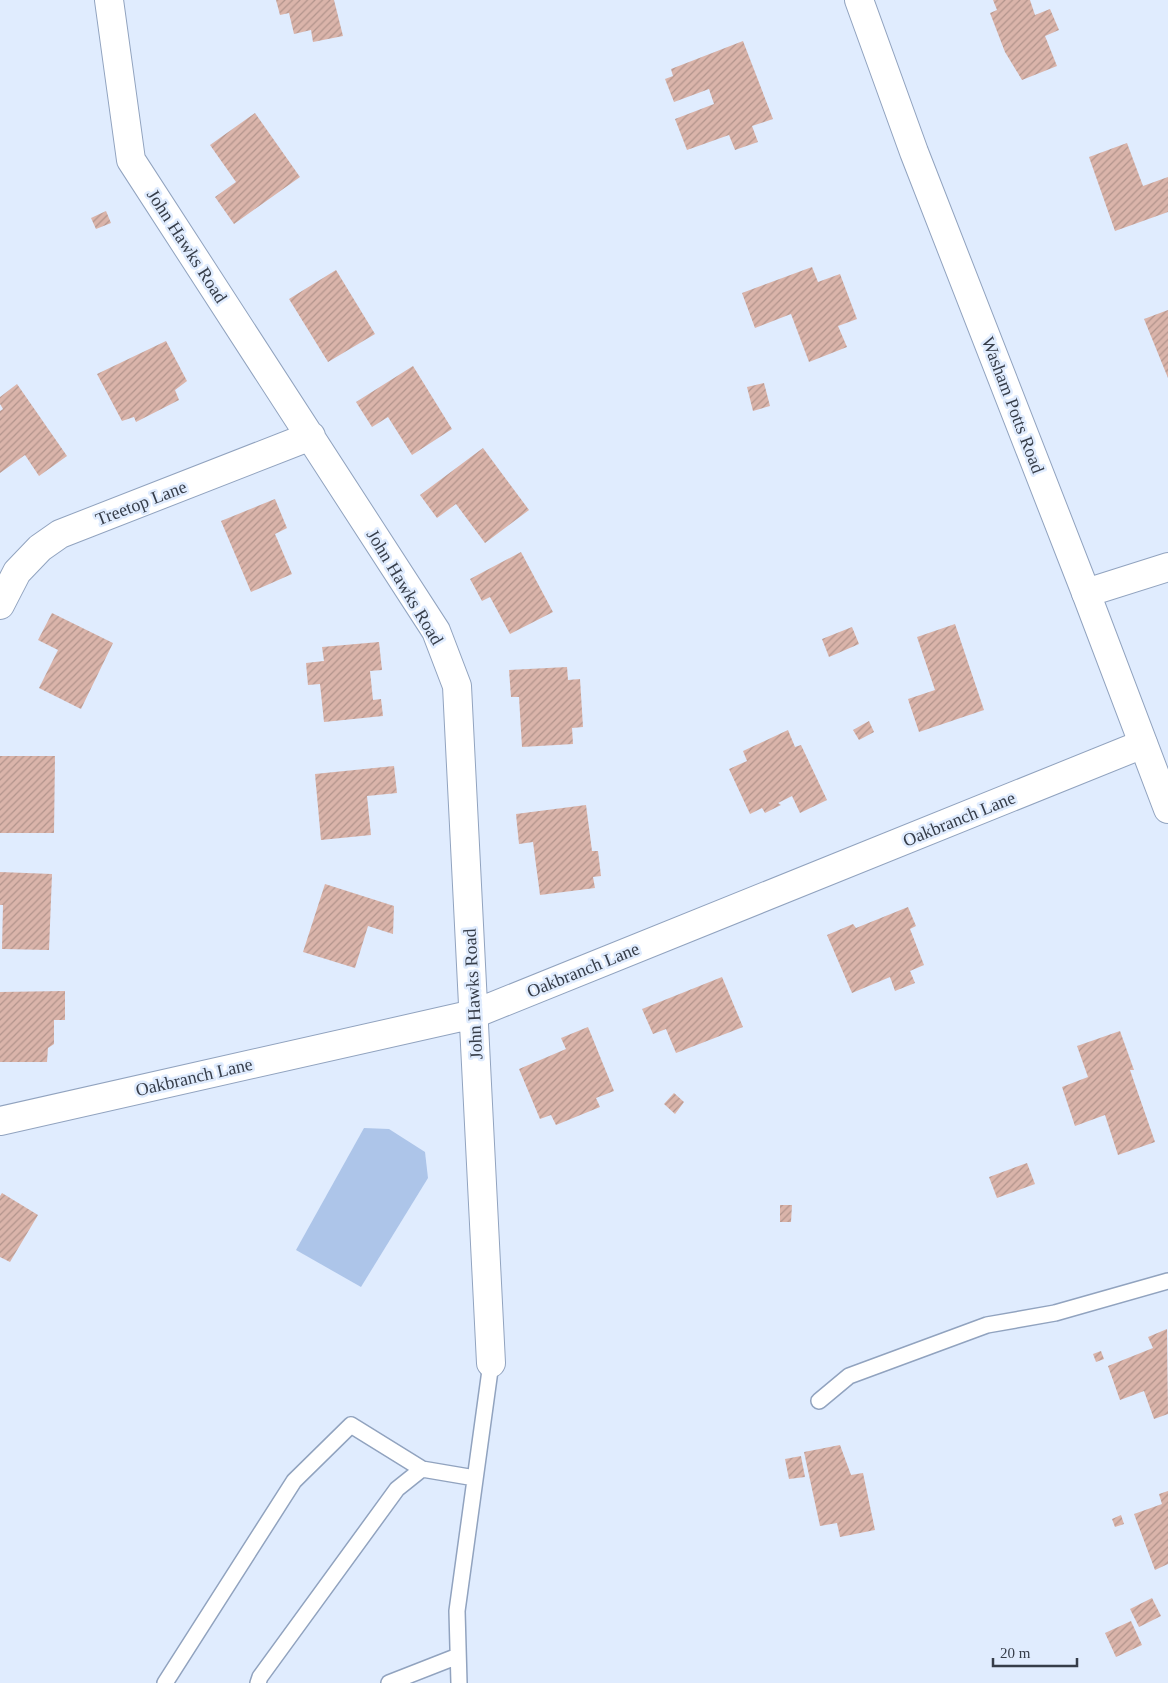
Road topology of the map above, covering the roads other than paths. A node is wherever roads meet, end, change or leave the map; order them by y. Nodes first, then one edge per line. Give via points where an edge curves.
1 (109, 0) edge
2 (859, 0) edge
3 (310, 436) junction
4 (1168, 567) edge
5 (1086, 593) junction
6 (0, 605) edge
7 (1143, 744) junction
8 (1168, 809) edge
9 (474, 1014) junction
10 (0, 1121) edge
11 (1168, 1281) edge
12 (492, 1363) joint
13 (820, 1401) dead end
14 (422, 1469) junction
15 (475, 1478) junction
16 (458, 1656) junction
17 (165, 1683) edge
18 (258, 1683) edge
19 (390, 1683) edge
20 (459, 1683) edge

1 - 3 street, John Hawks Road via 131,160
2 - 5 street, Washam Potts Road via 914,152
3 - 6 street, Treetop Lane via 60,534 40,548 18,572
3 - 9 street, John Hawks Road via 436,631 457,686
4 - 5 street
5 - 7 street, Washam Potts Road
7 - 8 street, Washam Potts Road
7 - 9 street, Oakbranch Lane
9 - 10 street, Oakbranch Lane
9 - 12 street, John Hawks Road
11 - 13 lane via 1055,1312 987,1325 849,1376
12 - 15 lane
14 - 15 lane
14 - 17 lane via 351,1425 294,1481
14 - 18 lane via 397,1489
15 - 16 lane via 457,1611
16 - 19 lane
16 - 20 lane

